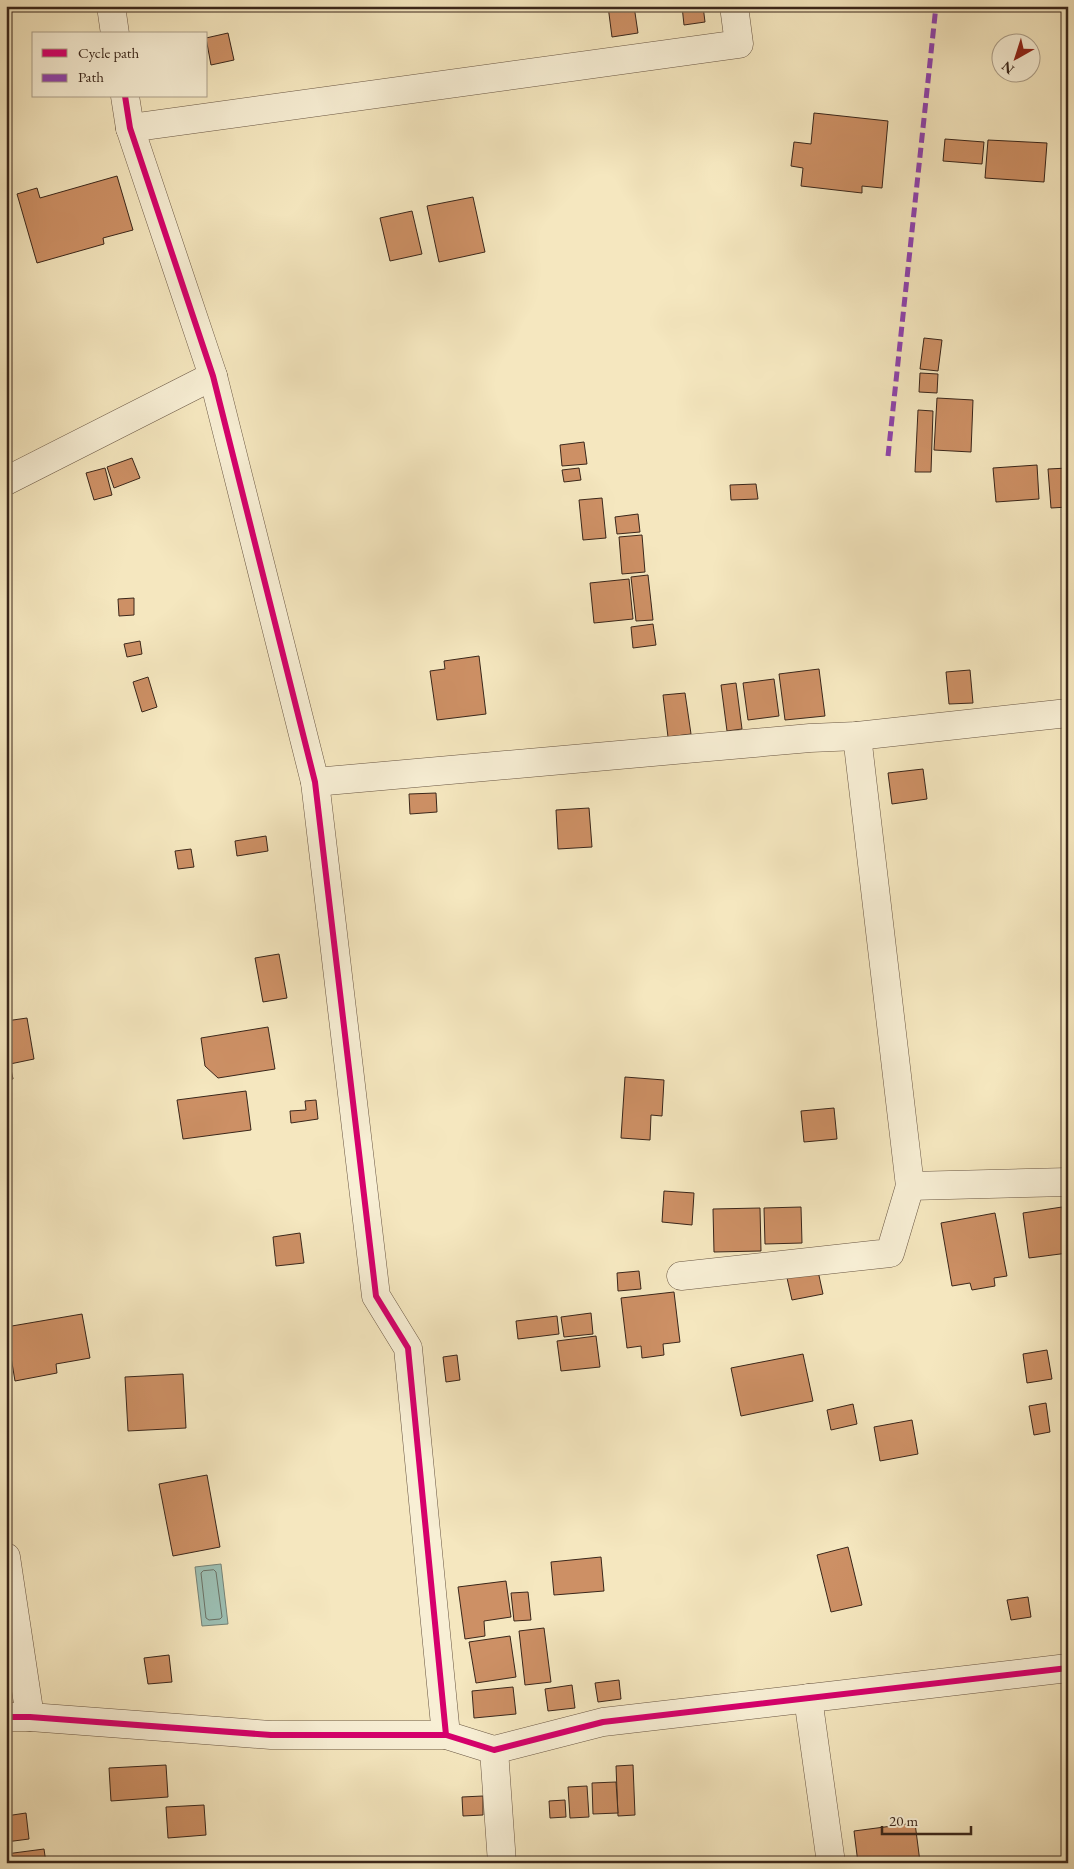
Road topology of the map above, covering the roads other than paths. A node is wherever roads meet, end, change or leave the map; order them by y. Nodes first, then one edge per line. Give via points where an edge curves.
1 (111, 6) edge
2 (734, 6) edge
3 (115, 32) edge
4 (125, 98) edge
5 (130, 128) junction
6 (213, 376) junction
7 (6, 481) edge
8 (1068, 714) edge
9 (857, 736) junction
10 (315, 782) junction
11 (1068, 1182) edge
12 (910, 1186) junction
13 (681, 1276) dead end
14 (6, 1557) edge
15 (1068, 1668) edge
16 (808, 1698) junction
17 (18, 1717) edge
18 (446, 1735) junction
19 (494, 1750) junction
20 (502, 1863) edge
21 (831, 1863) edge

1 - 3 street
2 - 5 street via 739,44
4 - 5 street
5 - 6 street
6 - 7 street
6 - 10 street
8 - 9 street
9 - 10 street
9 - 12 street
10 - 18 street via 376,1296 408,1348
11 - 12 street
12 - 13 street via 890,1253
14 - 17 street
15 - 16 street
16 - 19 street via 603,1722
16 - 21 street
17 - 18 street via 271,1735
18 - 19 street
19 - 20 street

